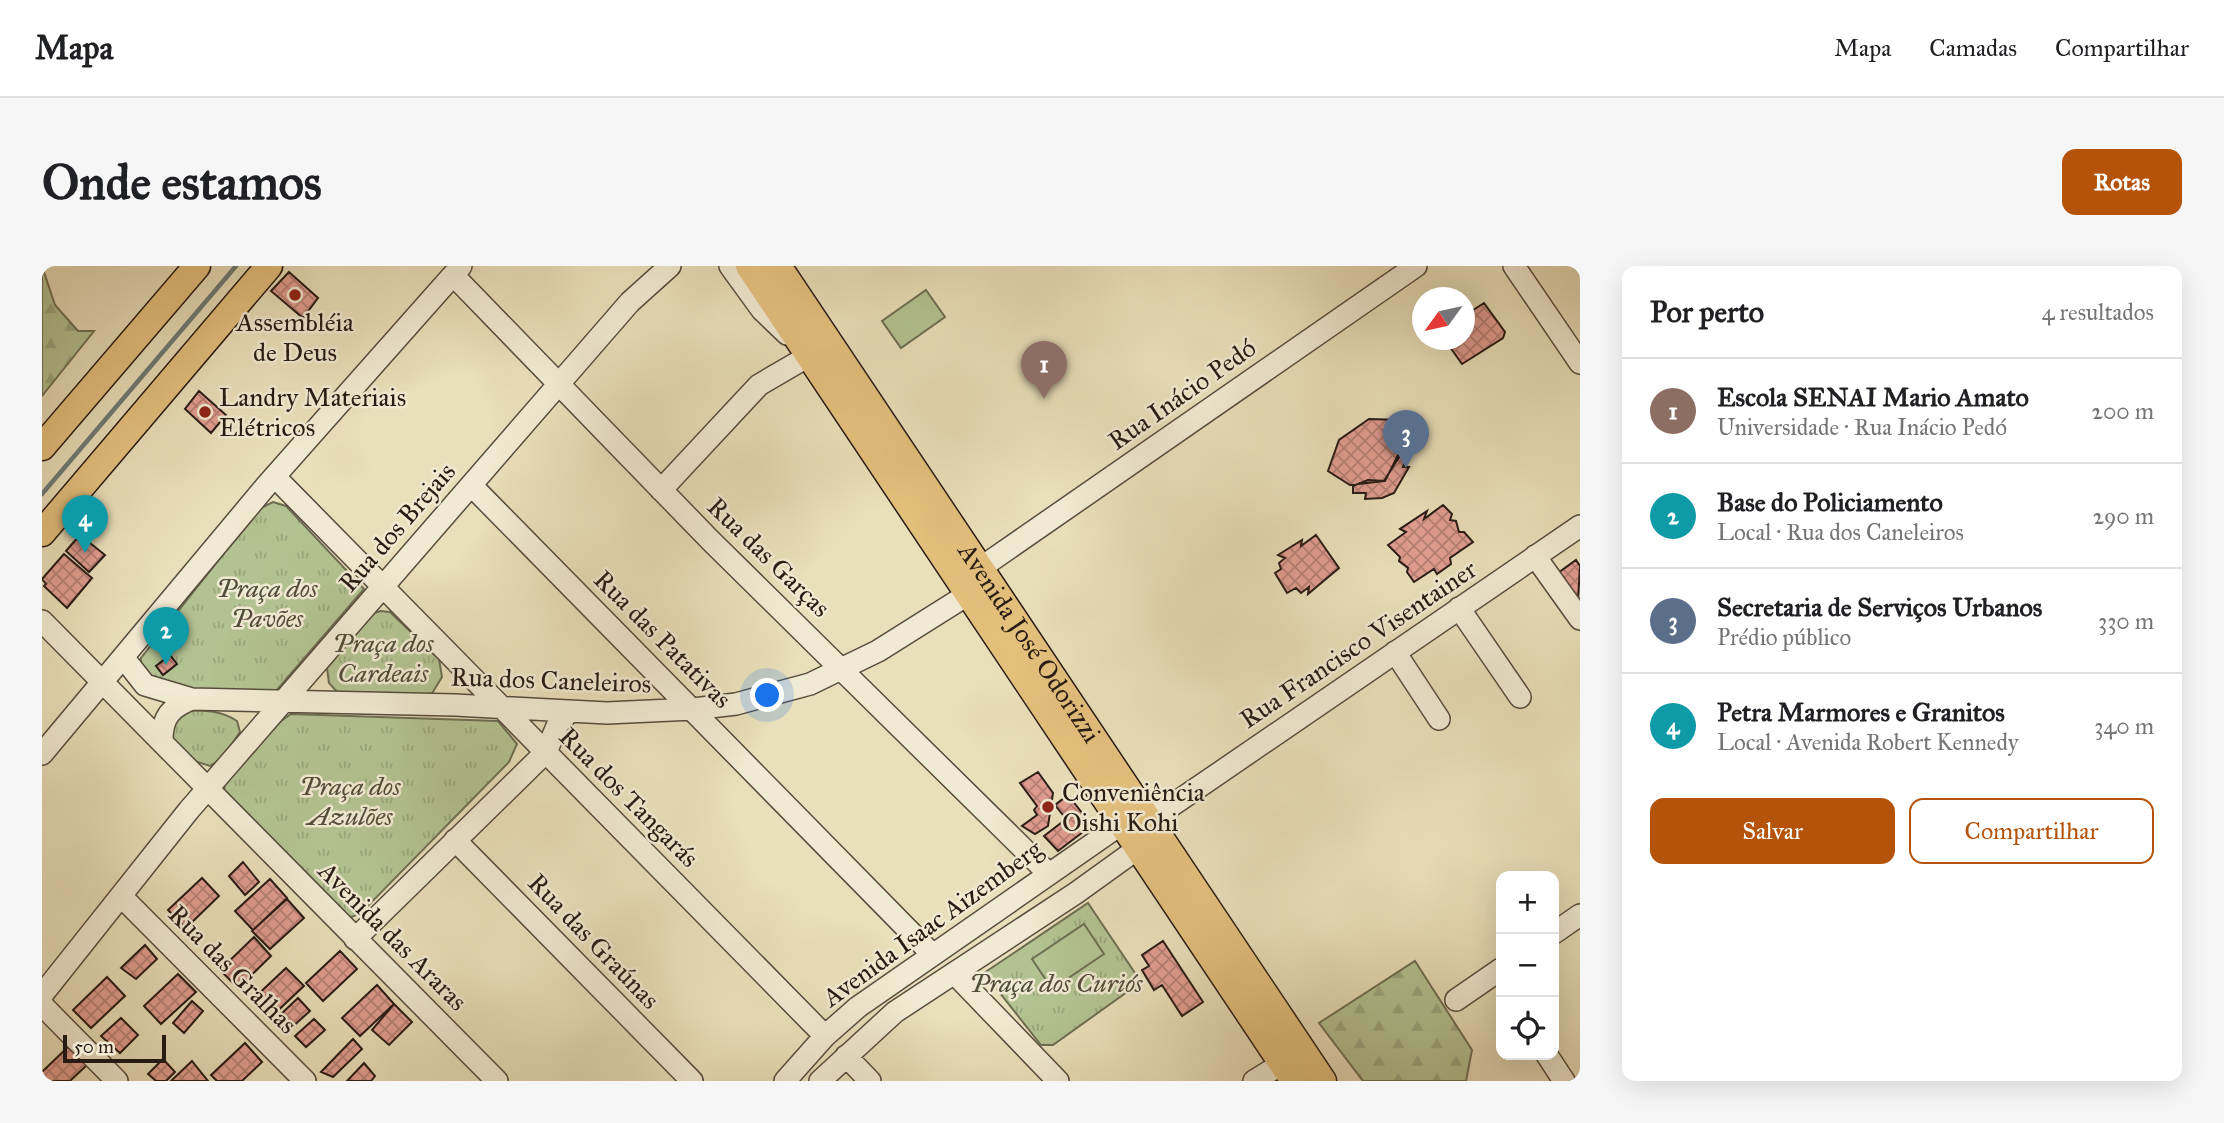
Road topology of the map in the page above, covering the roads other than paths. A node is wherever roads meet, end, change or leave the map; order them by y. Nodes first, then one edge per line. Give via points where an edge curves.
1 (197, 266) edge
2 (269, 266) edge
3 (670, 266) edge
4 (730, 266) edge
5 (749, 266) edge
6 (778, 266) edge
7 (792, 266) edge
8 (1416, 266) edge
9 (1514, 266) edge
10 (457, 271) edge
11 (806, 309) junction
12 (804, 352) junction
13 (1580, 363) edge
14 (560, 384) junction
15 (42, 446) edge
16 (275, 477) junction
17 (471, 485) junction
18 (661, 490) junction
19 (1580, 526) edge
20 (42, 533) edge
21 (1535, 556) junction
22 (979, 569) junction
23 (383, 587) junction
24 (967, 594) junction
25 (1459, 608) junction
26 (1580, 619) edge
27 (42, 621) edge
28 (1395, 652) junction
29 (123, 657) junction
30 (844, 669) junction
31 (103, 681) junction
32 (1520, 697) dead end
33 (89, 699) junction
34 (192, 699) junction
35 (284, 701) junction
36 (503, 708) junction
37 (693, 709) junction
38 (569, 712) junction
39 (1439, 719) dead end
40 (142, 720) junction
41 (162, 740) junction
42 (546, 752) junction
43 (42, 754) edge
44 (208, 788) junction
45 (1145, 813) junction
46 (455, 840) junction
47 (1149, 840) junction
48 (1049, 874) junction
49 (121, 897) junction
50 (355, 939) junction
51 (932, 954) junction
52 (954, 973) junction
53 (1496, 977) edge
54 (42, 995) edge
55 (1456, 1000) dead end
56 (42, 1005) edge
57 (825, 1036) junction
58 (846, 1056) junction
59 (1550, 1060) edge
60 (1288, 1072) edge
61 (117, 1081) edge
62 (305, 1081) edge
63 (497, 1081) edge
64 (692, 1081) edge
65 (785, 1081) edge
66 (820, 1081) edge
67 (870, 1081) edge
68 (1058, 1081) edge
69 (1254, 1081) edge
70 (1323, 1081) edge
71 (1564, 1081) edge

1 - 15 main road
2 - 20 main road
3 - 14 street, Rua dos Brejais via 630,302
4 - 12 street, Avenida José Odorizzi via 762,310
5 - 12 main road, Avenida José Odorizzi
6 - 11 main road, Avenida José Odorizzi
7 - 11 street, Avenida José Odorizzi
8 - 22 street, Rua Inácio Pedó
9 - 13 street
10 - 14 street, Rua das Garças
10 - 16 street
11 - 22 main road, Avenida José Odorizzi
12 - 18 street via 760,385
12 - 24 main road, Avenida José Odorizzi
14 - 17 street, Rua dos Brejais
14 - 18 street, Rua das Garças
16 - 23 street, Rua dos Tangarás
16 - 29 street
17 - 23 street, Rua dos Brejais
17 - 37 street, Rua das Patativas
18 - 30 street, Rua das Garças
19 - 21 street, Rua Francisco Visentainer
21 - 25 street, Rua Francisco Visentainer
21 - 26 street
22 - 45 main road, Avenida José Odorizzi
23 - 35 street, Rua dos Brejais
23 - 36 street, Rua dos Tangarás
24 - 30 street, Rua dos Caneleiros
24 - 45 main road, Avenida José Odorizzi
25 - 28 street, Rua Francisco Visentainer
25 - 32 street
27 - 31 street, Avenida das Araras
28 - 39 street
28 - 45 street, Rua Francisco Visentainer
29 - 31 street
29 - 34 street, Rua dos Caneleiros via 145,685
30 - 37 street, Rua dos Caneleiros via 778,693
30 - 48 street, Rua das Garças
31 - 33 street
31 - 40 street, Avenida das Araras
33 - 40 street, Avenida das Araras via 113,702
33 - 43 street
34 - 35 street, Rua dos Caneleiros
34 - 41 street via 168,712
35 - 36 street, Rua dos Caneleiros
35 - 44 street, Rua dos Brejais
36 - 38 street, Rua dos Caneleiros
36 - 42 street, Rua dos Tangarás
37 - 38 street, Rua dos Caneleiros
37 - 51 street, Rua das Patativas
38 - 42 street via 558,724
40 - 41 street, Avenida das Araras
41 - 44 street, Avenida das Araras
42 - 46 street
42 - 57 street, Rua dos Tangarás
44 - 49 street, Rua dos Brejais
44 - 50 street, Avenida das Araras
45 - 47 main road, Avenida José Odorizzi
45 - 47 street
45 - 48 street, Avenida Isaac Aizemberg
46 - 50 street
46 - 64 street, Rua das Graúnas
47 - 52 street, Avenida Isaac Aizemberg
47 - 60 main road, Avenida José Odorizzi
47 - 70 main road, Avenida José Odorizzi
48 - 51 street, Avenida Isaac Aizemberg
49 - 54 street, Rua dos Brejais
49 - 62 street, Rua das Gralhas
50 - 63 street, Avenida das Araras
51 - 57 street, Avenida Isaac Aizemberg
52 - 58 street, Avenida Isaac Aizemberg via 895,1012
52 - 68 street
53 - 55 street
56 - 61 street
57 - 65 street, Avenida Isaac Aizemberg
58 - 66 street, Avenida Isaac Aizemberg
58 - 67 street
59 - 71 street
60 - 69 street

